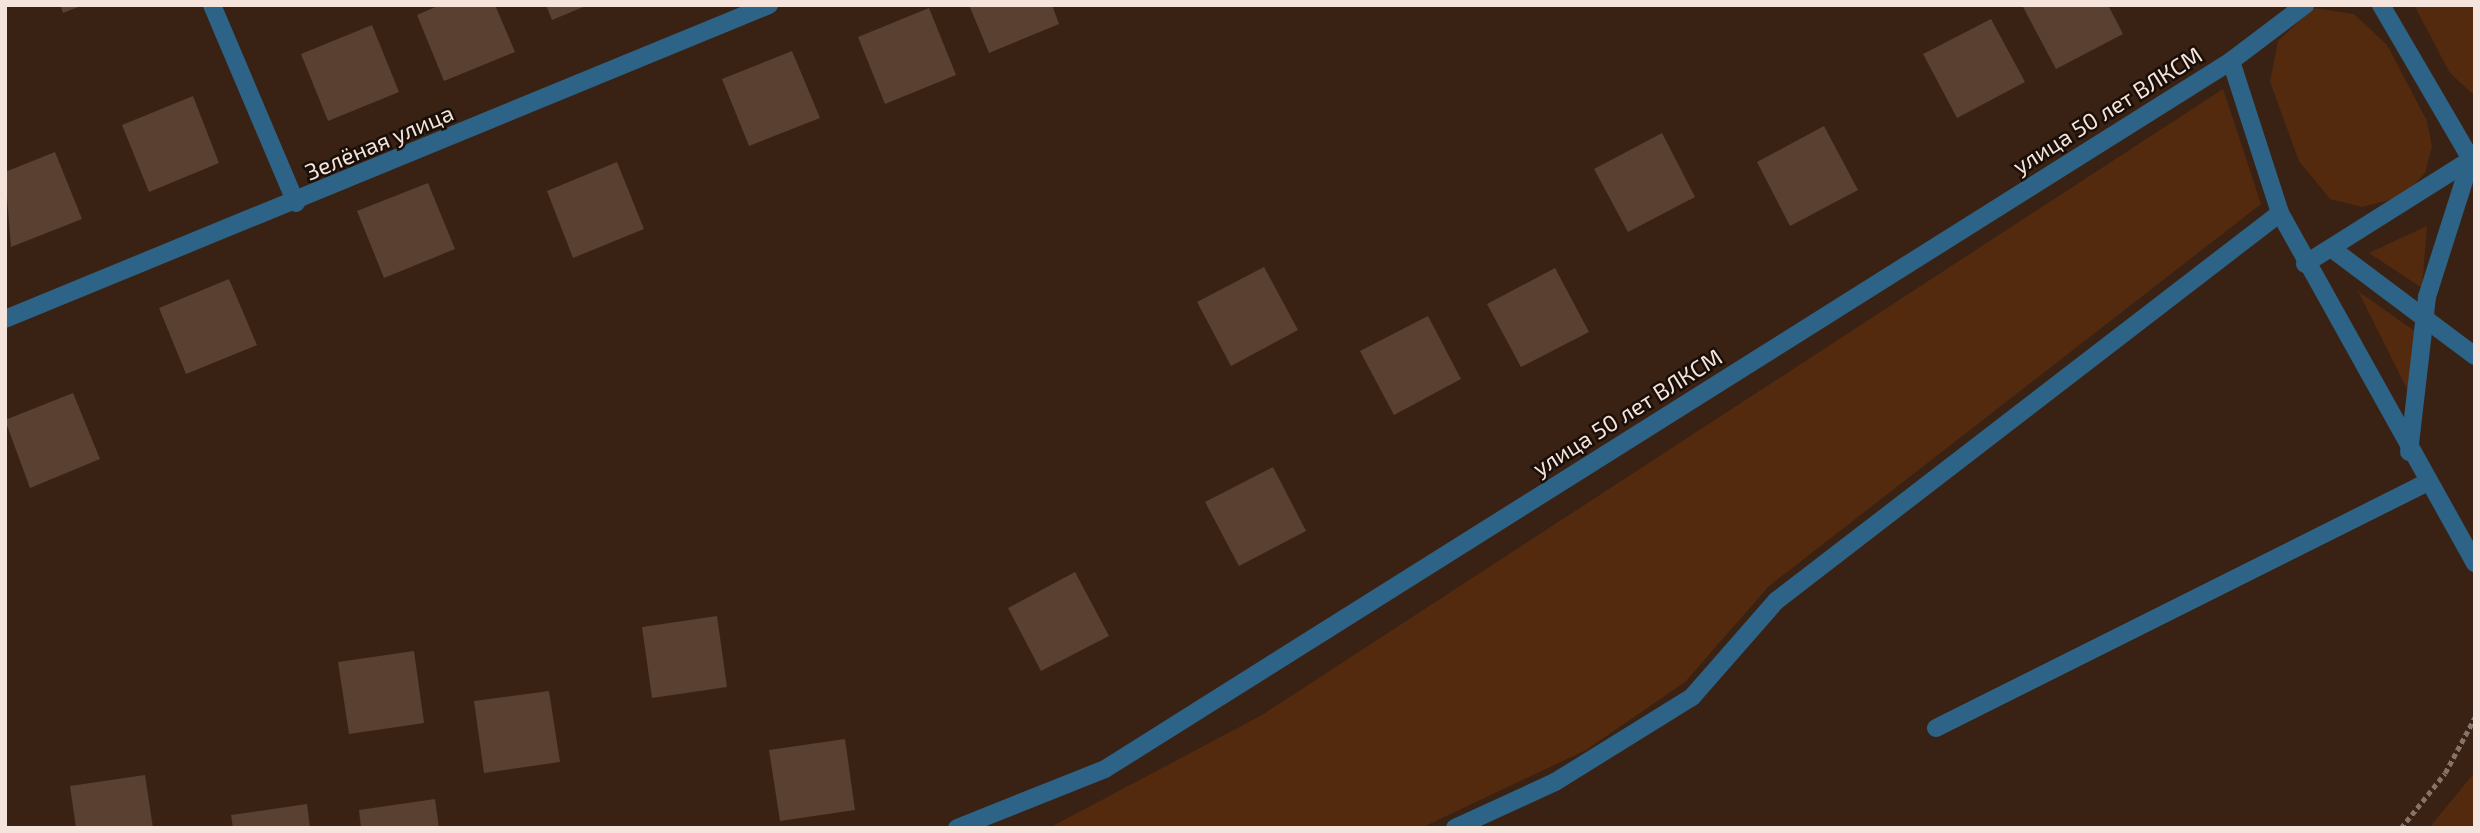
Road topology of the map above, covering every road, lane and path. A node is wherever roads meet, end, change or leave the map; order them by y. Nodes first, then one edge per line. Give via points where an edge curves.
1 (212, 5) edge
2 (769, 5) edge
3 (2305, 5) edge
4 (2381, 5) edge
5 (2231, 61) junction
6 (2473, 158) edge
7 (296, 203) junction
8 (2280, 213) junction
9 (2330, 248) junction
10 (2305, 264) junction
11 (2424, 318) junction
12 (5, 319) edge
13 (2475, 356) edge
14 (2409, 454) junction
15 (2426, 483) junction
16 (2475, 563) edge
17 (2475, 717) edge
18 (1936, 728) dead end
19 (957, 828) edge
20 (1455, 828) edge
21 (2400, 828) edge

1 - 7 street
2 - 7 street, Зелёная улица
3 - 5 street, улица 50 лет ВЛКСМ
4 - 6 street
5 - 8 street
5 - 19 street, улица 50 лет ВЛКСМ via 1105,769
6 - 9 street
6 - 11 street
7 - 12 street, Зелёная улица
8 - 10 street
8 - 20 street via 1776,601 1692,697 1555,782
9 - 10 street
9 - 11 street
10 - 14 street
11 - 13 street
11 - 14 street
14 - 15 street
15 - 16 street
15 - 18 street
17 - 21 path via 2445,773

